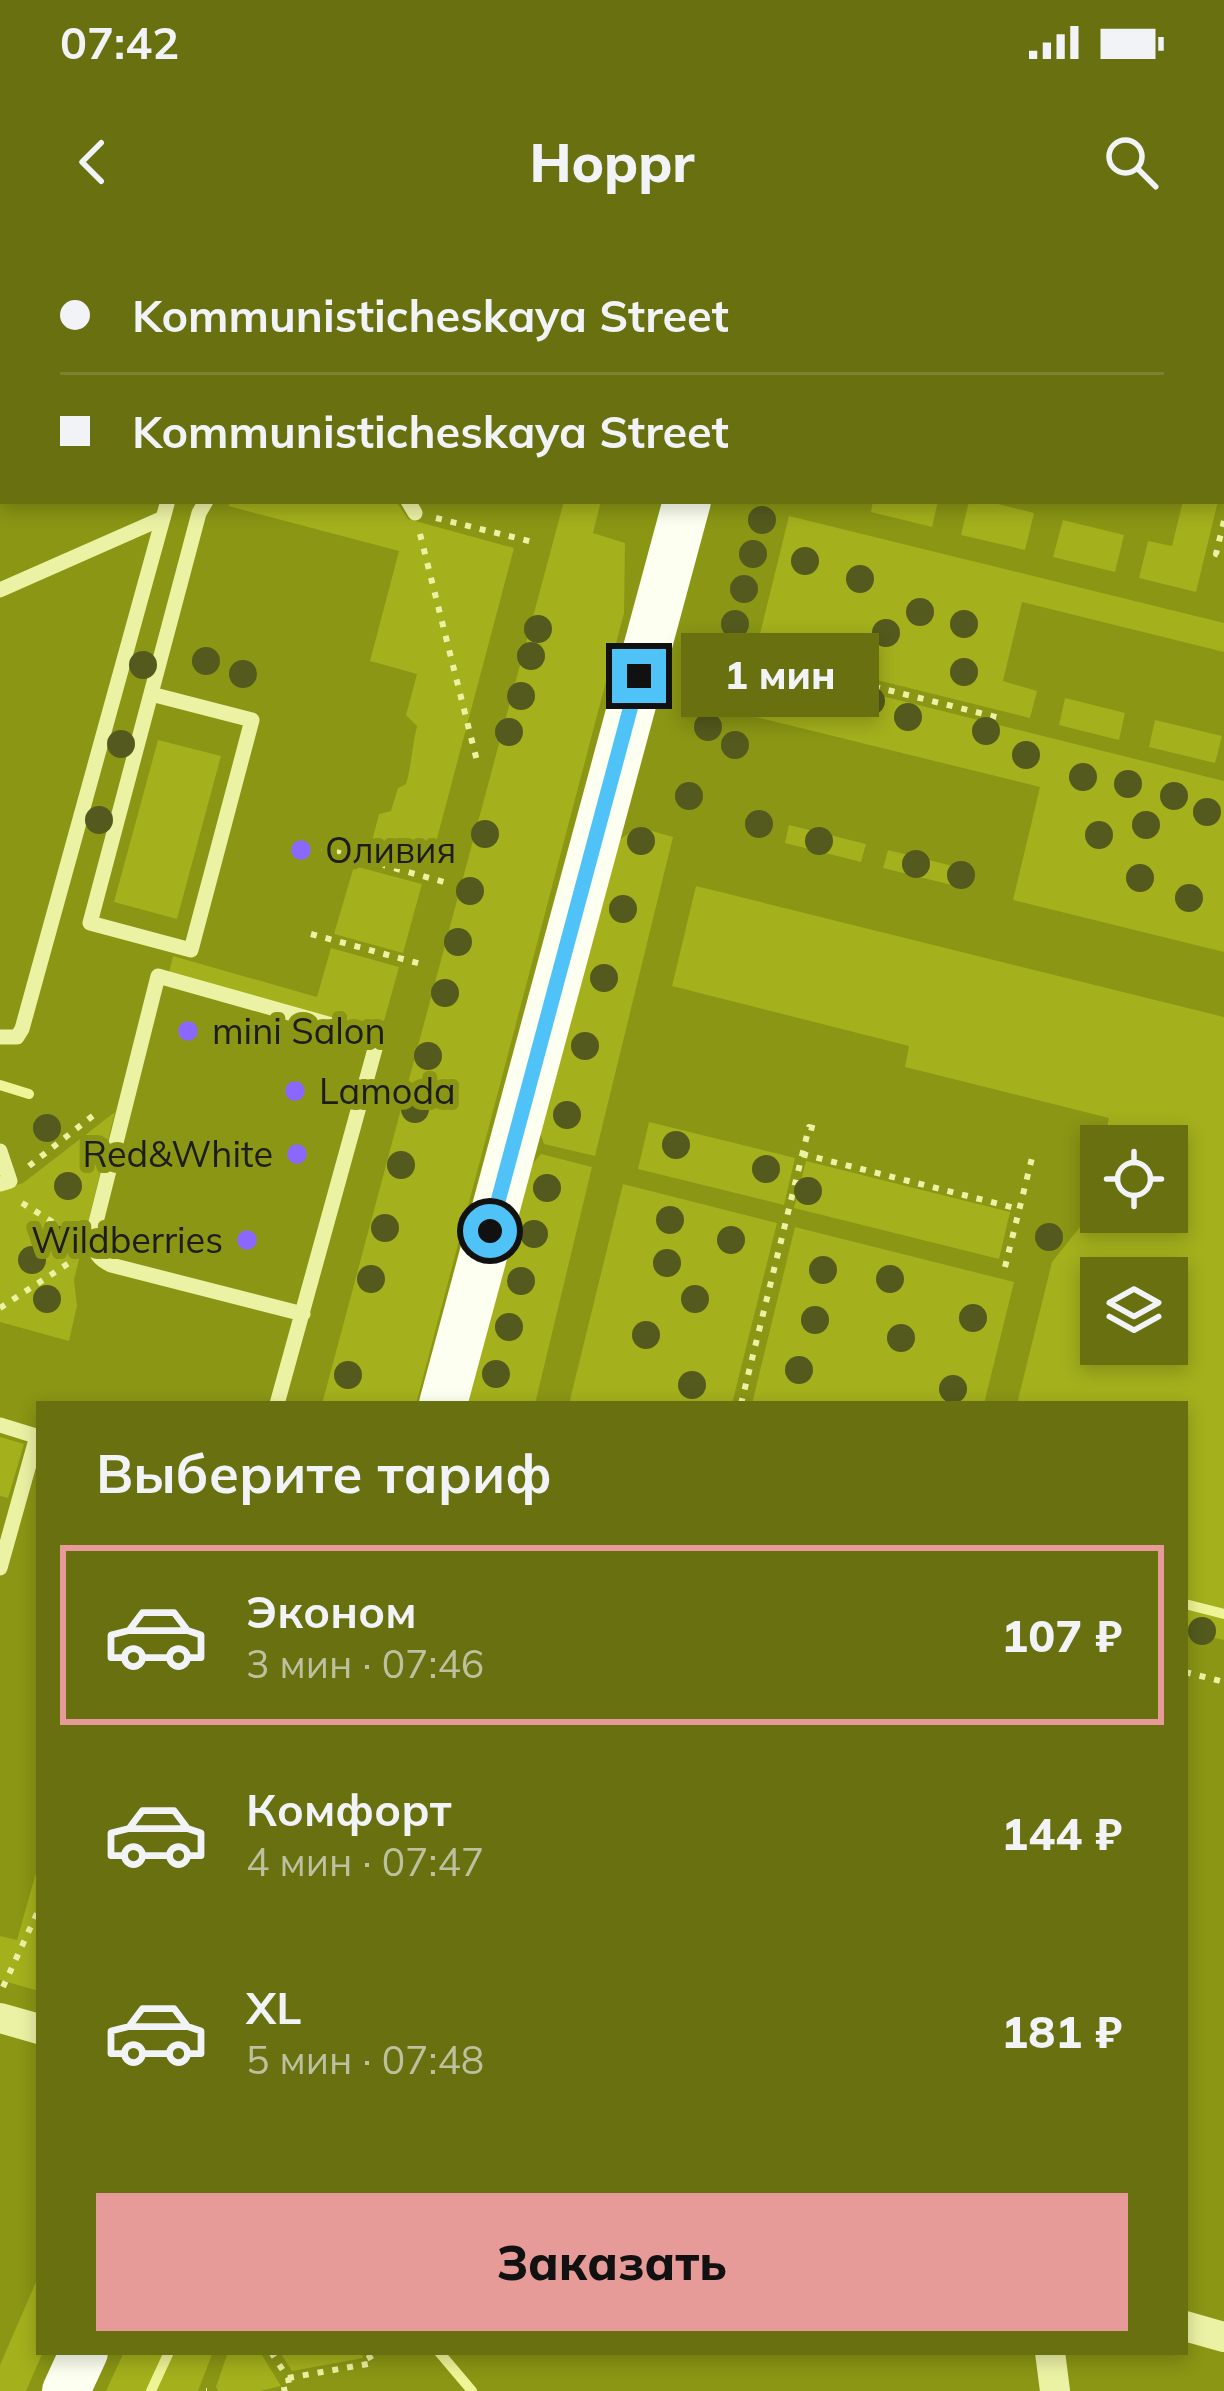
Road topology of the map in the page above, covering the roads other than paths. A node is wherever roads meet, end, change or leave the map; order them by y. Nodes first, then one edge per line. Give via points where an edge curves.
1 (204, 504) edge
2 (685, 504) edge
3 (0, 590) edge
4 (151, 694) junction
5 (0, 1037) edge
6 (0, 1150) edge
7 (5, 1183) edge
8 (303, 1314) junction
9 (278, 1401) edge
10 (444, 1401) edge
11 (0, 1425) edge
12 (36, 1435) edge
13 (36, 1443) edge
14 (0, 1568) edge
15 (0, 2018) edge
16 (36, 2029) edge
17 (1188, 2327) edge
18 (1224, 2337) edge
19 (83, 2355) edge
20 (1049, 2355) edge
21 (66, 2391) edge
22 (1055, 2391) edge

1 - 4 lane
2 - 10 main road
3 - 5 lane via 165,511 22,1029
4 - 4 lane via 90,923 191,950 252,720
6 - 7 lane
8 - 8 lane via 111,1265 93,1247 158,976 379,1038
8 - 9 lane
11 - 12 lane
13 - 14 lane
15 - 16 street
17 - 18 street
19 - 21 main road
20 - 22 street

